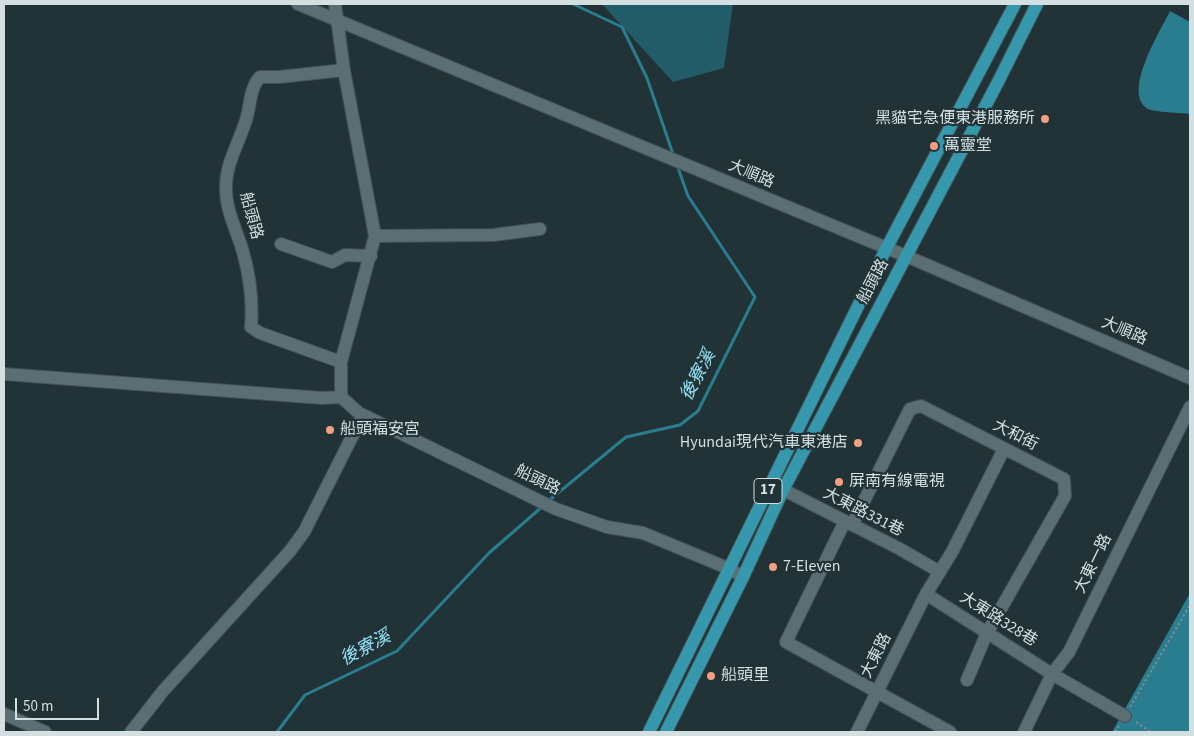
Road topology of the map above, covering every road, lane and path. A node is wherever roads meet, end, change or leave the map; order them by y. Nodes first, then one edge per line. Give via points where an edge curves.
1 (298, 4) edge
2 (335, 4) edge
3 (1015, 4) edge
4 (1037, 4) edge
5 (337, 19) junction
6 (344, 70) junction
7 (978, 71) junction
8 (998, 82) junction
9 (540, 230) dead end
10 (375, 236) junction
11 (281, 244) dead end
12 (886, 249) junction
13 (371, 256) junction
14 (906, 256) junction
15 (341, 362) junction
16 (4, 374) edge
17 (1190, 378) edge
18 (341, 397) junction
19 (1190, 407) edge
20 (363, 415) junction
21 (1004, 449) junction
22 (772, 484) junction
23 (783, 490) junction
24 (848, 523) junction
25 (730, 569) junction
26 (940, 572) junction
27 (742, 578) junction
28 (926, 594) junction
29 (1190, 606) edge
30 (987, 633) junction
31 (1052, 674) junction
32 (968, 680) dead end
33 (877, 692) junction
34 (4, 714) edge
35 (1125, 716) junction
36 (45, 732) edge
37 (131, 732) edge
38 (649, 732) edge
39 (666, 732) edge
40 (857, 732) edge
41 (950, 732) edge
42 (1024, 732) edge
43 (1115, 732) edge
44 (1151, 732) edge

1 - 5 street, 大順路
2 - 5 street
3 - 7 main road, 船頭路 / 17
4 - 8 main road, 船頭路 / 17
5 - 6 street
5 - 12 street, 大順路
6 - 10 street
6 - 15 street, 船頭路 via 260,77 254,84 247,118 229,164 226,189 228,210 249,278 251,327
7 - 8 main road
7 - 12 main road, 船頭路 / 17
8 - 14 main road, 船頭路 / 17
9 - 10 street via 493,235
10 - 13 street
11 - 13 street via 332,262 345,255
12 - 14 street, 大順路
12 - 22 main road, 船頭路 / 17
13 - 15 street
14 - 17 street, 大順路
14 - 23 main road, 船頭路 / 17
15 - 18 street
16 - 18 street
18 - 20 street, 船頭路
19 - 31 street, 大東一路 via 1069,652
20 - 25 street, 船頭路 via 556,509 607,527 643,533
20 - 37 street via 290,551 163,691
21 - 24 street, 大和街 via 921,406 910,409
21 - 26 street, 大東路
21 - 30 street, 大和街 via 1064,479 1065,496
22 - 23 street, 大東路331巷
22 - 25 main road, 船頭路 / 17
23 - 24 street, 大東路331巷
23 - 27 main road, 船頭路 / 17
24 - 26 street, 大東路331巷
24 - 33 street, 大和街 via 786,642
25 - 27 street, 船頭路
25 - 38 main road, 船頭路 / 17
26 - 28 street, 大東路
27 - 39 main road, 船頭路 / 17
28 - 30 street, 大東路328巷
28 - 33 street, 大東路
29 - 35 path
30 - 31 street, 大東路328巷
30 - 32 street
31 - 35 street, 大東路328巷
31 - 42 street, 大東一路
33 - 40 street, 大東路
33 - 41 street
34 - 36 street
35 - 43 path
35 - 44 path

